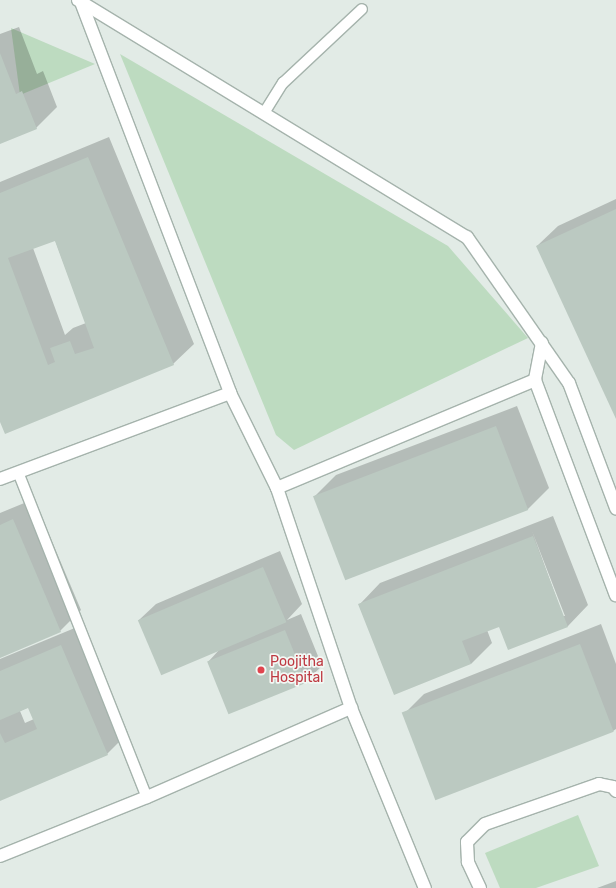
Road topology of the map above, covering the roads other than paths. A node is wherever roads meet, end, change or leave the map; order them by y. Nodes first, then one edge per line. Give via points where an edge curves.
1 (80, 1) edge
2 (362, 9) dead end
3 (264, 113) junction
4 (542, 343) junction
5 (535, 380) junction
6 (230, 393) junction
7 (18, 472) junction
8 (0, 479) edge
9 (277, 488) junction
10 (616, 508) edge
11 (616, 595) edge
12 (351, 708) junction
13 (616, 790) edge
14 (147, 797) junction
15 (0, 856) edge
16 (425, 888) edge
17 (480, 888) edge

1 - 3 street
1 - 6 street
2 - 3 lane via 283,83
3 - 4 street via 467,237
4 - 5 street
4 - 10 street via 569,383
5 - 9 street
5 - 11 street
6 - 7 street
6 - 9 street
7 - 8 street
7 - 14 lane
9 - 12 street
12 - 14 street
12 - 16 street
13 - 17 street via 613,786 599,784 485,824 467,842 468,862
14 - 15 street

